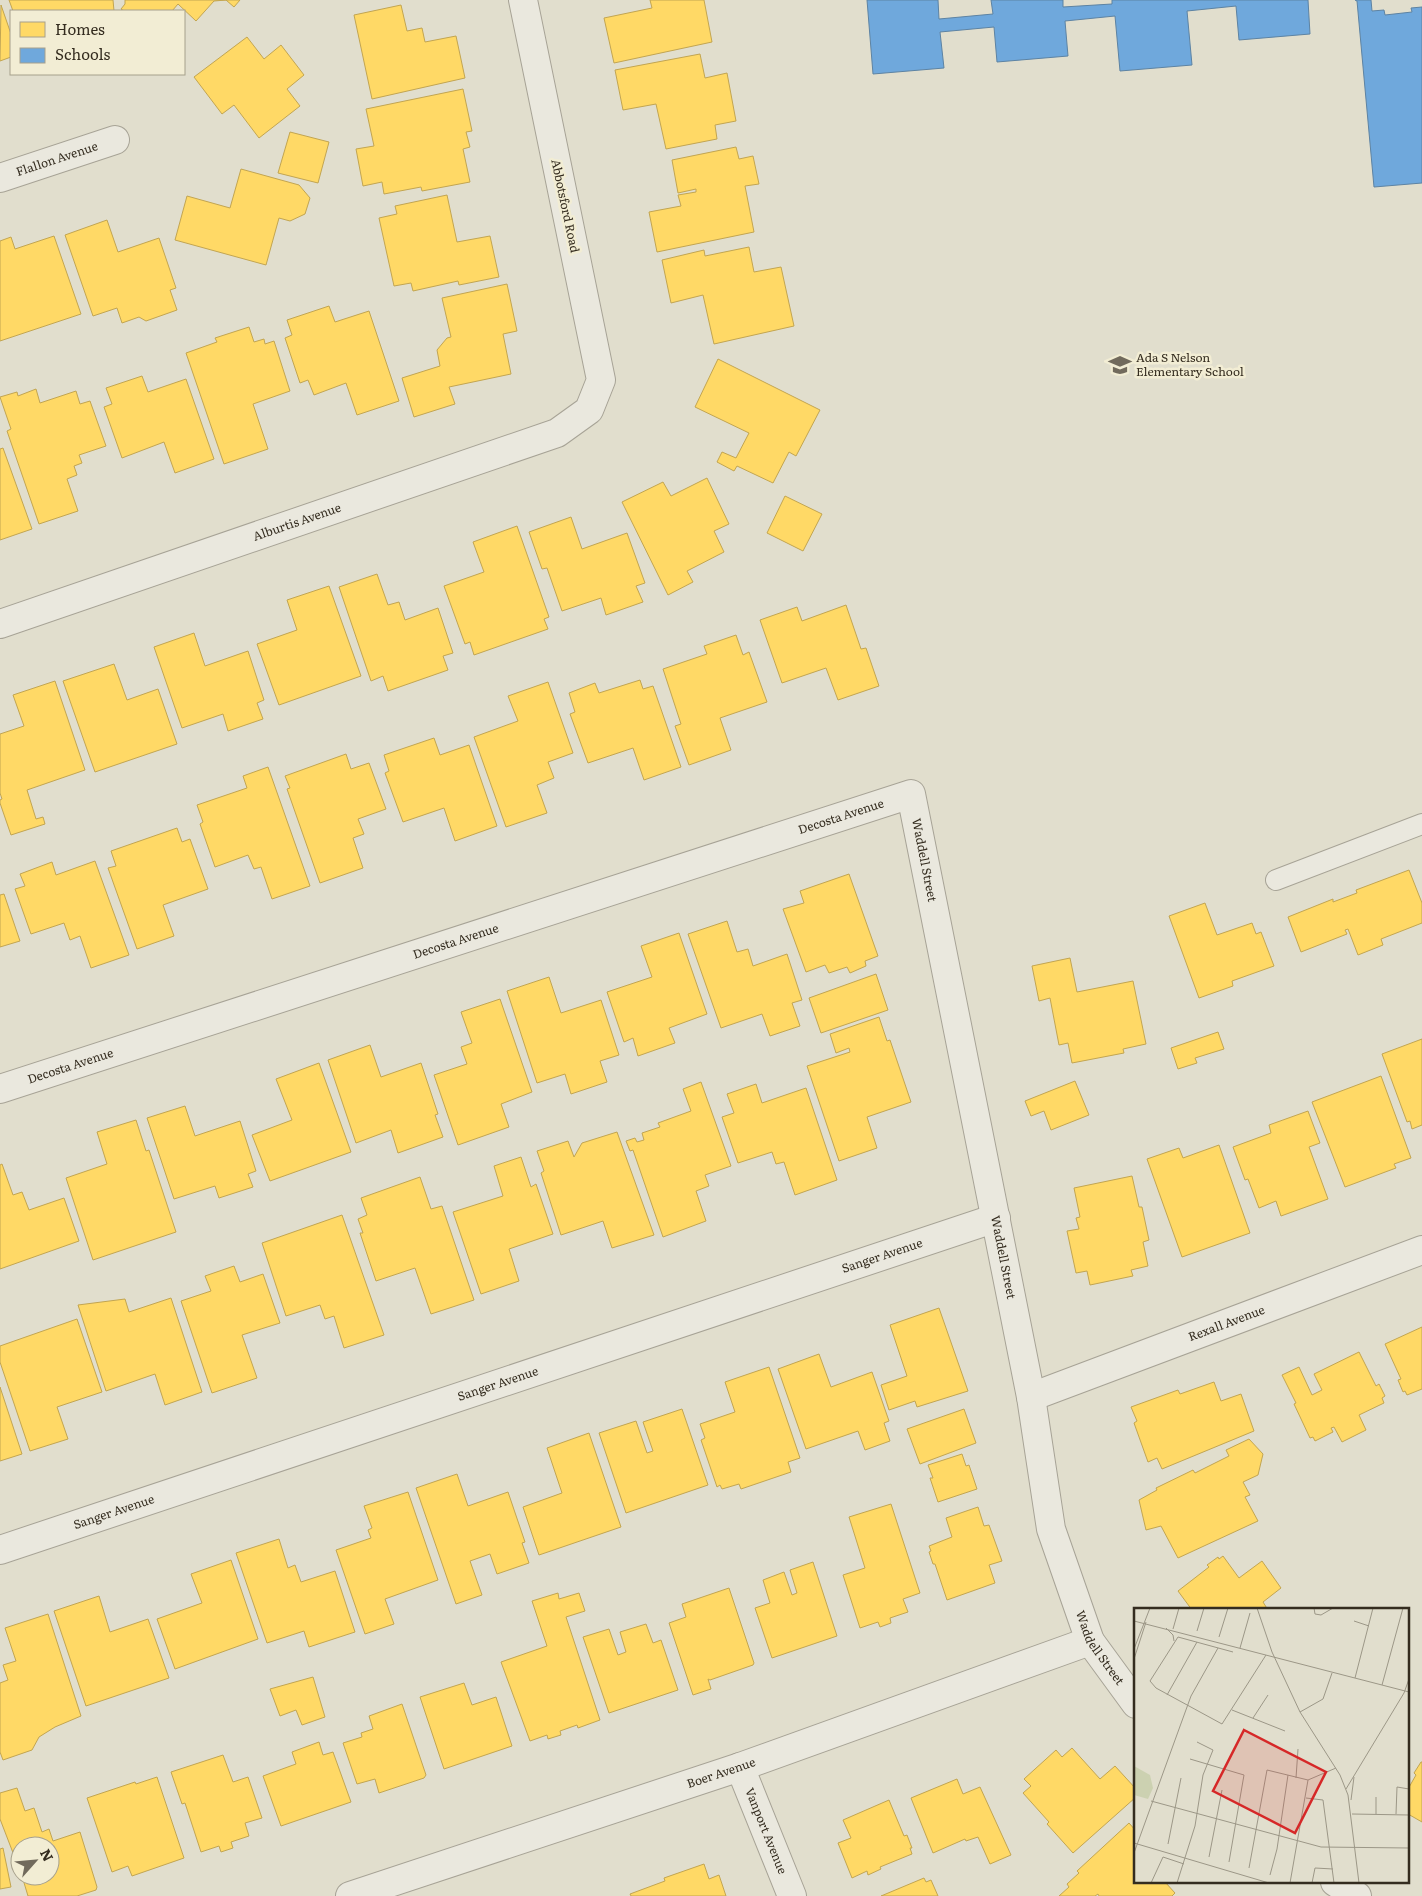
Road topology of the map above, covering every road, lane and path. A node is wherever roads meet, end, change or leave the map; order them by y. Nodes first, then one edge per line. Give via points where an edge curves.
1 (523, 0) edge
2 (115, 140) dead end
3 (0, 178) edge
4 (589, 410) joint
5 (0, 624) edge
6 (911, 794) joint
7 (1422, 824) edge
8 (1276, 880) dead end
9 (0, 1089) edge
10 (996, 1218) junction
11 (1422, 1250) edge
12 (1030, 1397) junction
13 (0, 1550) edge
14 (1090, 1641) junction
15 (1134, 1701) edge
16 (740, 1767) junction
17 (1338, 1884) edge
18 (350, 1896) edge
19 (792, 1896) edge
20 (1357, 1896) edge

1 - 4 street, Abbotsford Road via 601,380
2 - 3 street, Flallon Avenue
4 - 5 street, Alburtis Avenue via 557,433
6 - 9 street, Decosta Avenue
6 - 10 street, Waddell Street
7 - 8 lane
10 - 12 street, Waddell Street
10 - 13 street, Sanger Avenue
11 - 12 street, Rexall Avenue
12 - 14 street, Waddell Street via 1051,1530
14 - 15 street, Waddell Street
14 - 16 street, Boer Avenue
16 - 18 street, Boer Avenue
16 - 19 street, Vanport Avenue
17 - 20 street

